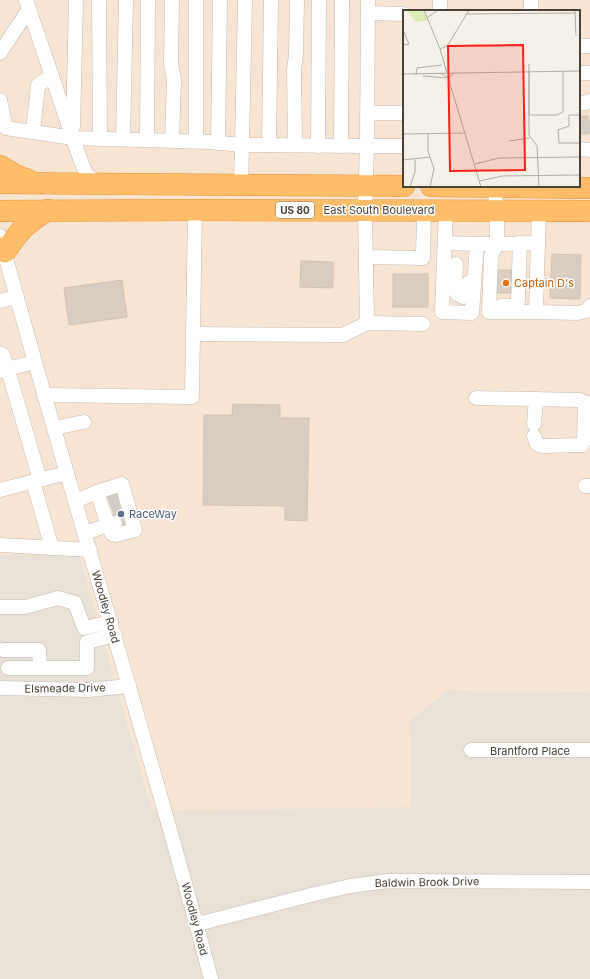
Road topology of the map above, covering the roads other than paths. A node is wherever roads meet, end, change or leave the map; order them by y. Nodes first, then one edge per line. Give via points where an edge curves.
1 (76, 0) edge
2 (99, 0) edge
3 (126, 0) edge
4 (148, 0) edge
5 (172, 0) edge
6 (196, 0) edge
7 (220, 0) edge
8 (245, 0) edge
9 (271, 0) edge
10 (297, 0) edge
11 (320, 0) edge
12 (342, 0) edge
13 (532, 0) edge
14 (27, 4) edge
15 (368, 7) edge
16 (531, 10) edge
17 (403, 14) edge
18 (0, 53) edge
19 (52, 76) junction
20 (0, 100) edge
21 (590, 101) edge
22 (580, 103) edge
23 (367, 113) junction
24 (403, 113) edge
25 (33, 132) junction
26 (73, 138) junction
27 (100, 139) junction
28 (123, 139) junction
29 (147, 139) junction
30 (172, 140) junction
31 (196, 141) junction
32 (218, 142) junction
33 (242, 145) junction
34 (269, 145) junction
35 (295, 145) junction
36 (318, 146) junction
37 (341, 146) junction
38 (368, 146) junction
39 (403, 146) edge
40 (580, 149) edge
41 (590, 150) edge
42 (0, 166) edge
43 (0, 183) edge
44 (35, 183) junction
45 (98, 184) junction
46 (241, 184) junction
47 (366, 185) junction
48 (403, 186) edge
49 (494, 187) edge
50 (542, 187) edge
51 (590, 188) edge
52 (0, 210) edge
53 (48, 210) junction
54 (194, 210) junction
55 (365, 210) junction
56 (446, 210) junction
57 (497, 210) junction
58 (424, 211) junction
59 (539, 211) junction
60 (590, 211) edge
61 (520, 243) junction
62 (451, 244) junction
63 (497, 244) junction
64 (538, 244) junction
65 (2, 249) edge
66 (366, 257) junction
67 (468, 257) junction
68 (448, 290) junction
69 (490, 290) junction
70 (17, 297) junction
71 (0, 301) edge
72 (590, 306) edge
73 (536, 312) junction
74 (367, 323) junction
75 (423, 324) dead end
76 (193, 334) junction
77 (0, 354) edge
78 (34, 362) junction
79 (4, 370) edge
80 (44, 395) junction
81 (476, 398) dead end
82 (536, 399) junction
83 (588, 403) edge
84 (84, 422) dead end
85 (54, 428) junction
86 (67, 474) junction
87 (36, 481) junction
88 (0, 490) edge
89 (75, 501) junction
90 (85, 534) junction
91 (0, 545) edge
92 (52, 548) junction
93 (90, 550) junction
94 (0, 607) edge
95 (111, 622) junction
96 (115, 636) junction
97 (2, 645) edge
98 (40, 667) junction
99 (14, 668) junction
100 (129, 686) junction
101 (0, 688) edge
102 (19, 689) junction
103 (470, 750) dead end
104 (590, 750) edge
105 (590, 882) edge
106 (196, 924) junction
107 (211, 979) edge

1 - 26 street
2 - 27 street
3 - 28 street
4 - 29 street
5 - 30 street
6 - 31 street
7 - 32 street
8 - 33 street
9 - 34 street
10 - 35 street via 294,70
11 - 36 street
12 - 37 street
13 - 16 street
14 - 18 street
14 - 19 street
15 - 17 street
15 - 23 street
19 - 25 street via 38,85
19 - 26 street
20 - 25 street via 6,128
21 - 22 street
23 - 24 street
23 - 38 street
25 - 26 street
26 - 27 street
26 - 45 street via 86,174
27 - 28 street
28 - 29 street
29 - 30 street
30 - 31 street
31 - 32 street
32 - 33 street
33 - 34 street
33 - 46 street
34 - 35 street
35 - 36 street
36 - 37 street
37 - 38 street
38 - 39 street
38 - 47 street
40 - 41 street
42 - 44 highway
43 - 44 highway
44 - 45 highway
45 - 46 highway
46 - 47 highway
47 - 48 highway
47 - 55 street
49 - 57 street
50 - 51 highway
52 - 53 highway, East South Boulevard / US 80
53 - 54 highway, East South Boulevard / US 80
53 - 65 highway via 32,220
54 - 55 highway, East South Boulevard / US 80
54 - 76 street
55 - 58 highway, East South Boulevard / US 80
55 - 66 street
56 - 57 highway, East South Boulevard / US 80
56 - 58 highway, East South Boulevard / US 80
56 - 62 street
57 - 59 highway, East South Boulevard / US 80
57 - 63 street
58 - 66 street via 423,258
59 - 60 highway, East South Boulevard / US 80
59 - 64 street
61 - 63 street
61 - 64 street
61 - 69 street via 518,301 514,306 497,305
62 - 67 street
62 - 67 street
62 - 68 street
63 - 67 street
63 - 69 street via 491,256
64 - 73 street
65 - 70 street, Woodley Road
66 - 74 street
67 - 68 street via 468,294 463,297
67 - 68 street via 472,313 442,312
69 - 73 street via 489,312
70 - 71 street
70 - 78 street, Woodley Road
72 - 73 street via 586,311 577,313
74 - 75 street
74 - 76 street via 343,335
76 - 80 street via 192,397
77 - 79 street via 3,356
78 - 79 street
78 - 80 street, Woodley Road
79 - 87 street
80 - 85 street, Woodley Road
81 - 82 street
82 - 83 street via 580,400
82 - 83 street via 534,430 537,444 542,446 582,445
84 - 85 street
85 - 86 street, Woodley Road
86 - 87 street
86 - 89 street, Woodley Road
87 - 88 street
87 - 92 street
89 - 90 street, Woodley Road
89 - 90 street via 115,508
90 - 93 street, Woodley Road
91 - 92 street
92 - 93 street
93 - 95 street, Woodley Road
94 - 95 street via 25,607 58,598 75,603 84,628
95 - 96 street, Woodley Road
96 - 98 street via 87,642 87,668
96 - 100 street, Woodley Road
97 - 98 street via 39,650
97 - 99 street
98 - 99 street
99 - 102 street
100 - 102 street, Elsmeade Drive via 89,690
100 - 106 street, Woodley Road
101 - 102 street, Elsmeade Drive
103 - 104 street, Brantford Place
105 - 106 street, Baldwin Brook Drive via 372,882
106 - 107 street, Woodley Road

